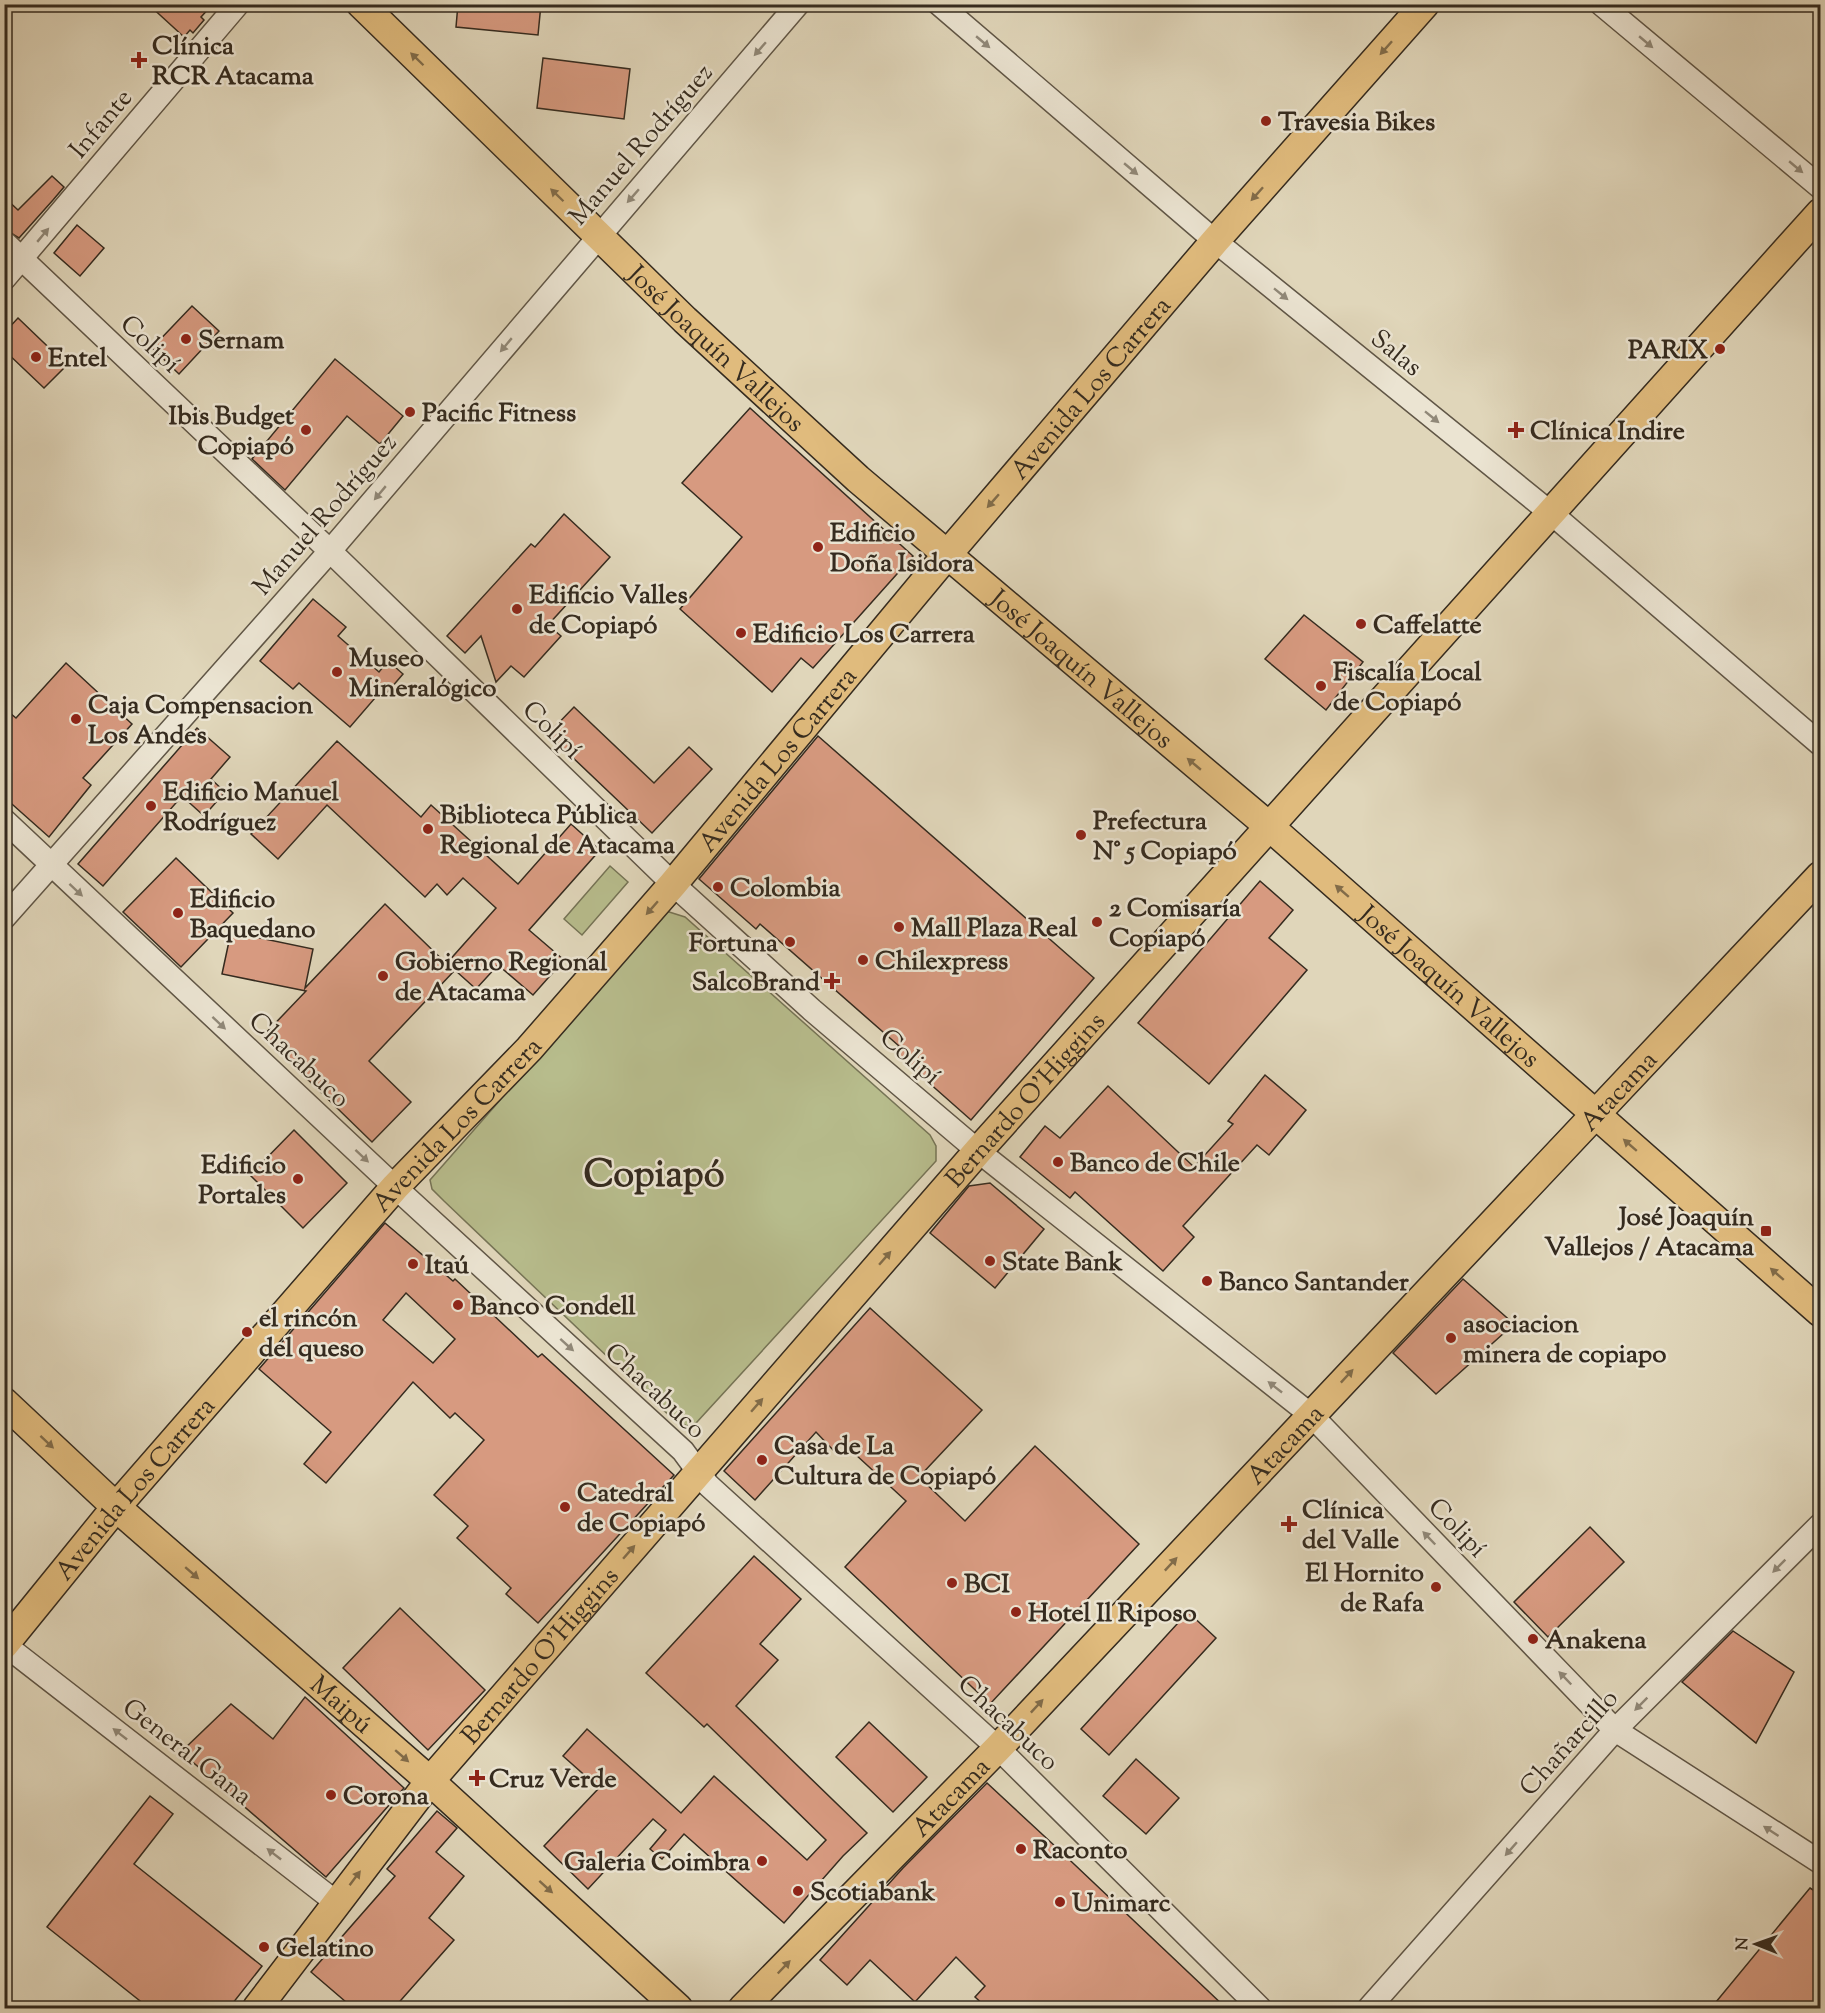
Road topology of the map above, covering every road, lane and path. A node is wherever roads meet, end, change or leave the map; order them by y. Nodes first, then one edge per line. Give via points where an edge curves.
1 (238, 4) edge
2 (361, 4) edge
3 (798, 4) edge
4 (939, 4) edge
5 (1425, 4) edge
6 (1601, 4) edge
7 (1821, 187) edge
8 (1821, 213) edge
9 (599, 236) junction
10 (1215, 241) junction
11 (4, 242) edge
12 (22, 259) junction
13 (4, 279) edge
14 (1552, 514) junction
15 (330, 551) junction
16 (946, 556) junction
17 (1821, 744) edge
18 (4, 820) edge
19 (1271, 828) junction
20 (52, 867) junction
21 (1821, 876) edge
22 (673, 884) junction
23 (4, 918) edge
24 (1595, 1114) junction
25 (978, 1151) junction
26 (395, 1187) junction
27 (1821, 1312) edge
28 (4, 1402) edge
29 (1311, 1415) junction
30 (699, 1472) junction
31 (116, 1507) junction
32 (1821, 1525) edge
33 (5, 1645) edge
34 (1615, 1730) junction
35 (998, 1748) junction
36 (430, 1781) junction
37 (1821, 1862) edge
38 (337, 1903) junction
39 (256, 2008) edge
40 (678, 2008) edge
41 (743, 2008) edge
42 (1260, 2008) edge
43 (1369, 2008) edge

12 -> 1 street, Infante
9 -> 2 main road, José Joaquín Vallejos
3 -> 9 street, Manuel Rodríguez
4 -> 10 street, Salas
5 -> 10 main road, Avenida Los Carrera
6 -> 7 street
8 - 14 main road, Bernardo O'Higgins
9 -> 15 street, Manuel Rodríguez
9 - 16 main road, José Joaquín Vallejos via 772,402
10 -> 14 street, Salas
10 -> 16 main road, Avenida Los Carrera
11 - 12 street, Colipí
12 - 13 street, Infante
12 - 15 street, Colipí
14 - 17 street, Salas
14 - 19 main road, Bernardo O'Higgins
15 - 20 street, Manuel Rodríguez
15 - 22 street, Colipí
19 -> 16 main road, José Joaquín Vallejos
16 - 22 main road, Avenida Los Carrera
18 - 20 street, Chacabuco
24 -> 19 main road, José Joaquín Vallejos
19 - 25 main road, Bernardo O'Higgins
20 - 23 street, Manuel Rodríguez
20 -> 26 street, Chacabuco
21 - 24 main road, Atacama
22 - 25 street, Colipí via 812,1010
22 -> 26 main road, Avenida Los Carrera via 529,1049
27 -> 24 main road, José Joaquín Vallejos
29 -> 24 main road, Atacama
29 -> 25 street, Colipí
30 -> 25 main road, Bernardo O'Higgins
26 -> 30 street, Chacabuco via 683,1451
26 - 31 main road, Avenida Los Carrera
28 -> 31 main road, Maipú
34 -> 29 street, Colipí
35 -> 29 main road, Atacama
30 - 35 street, Chacabuco via 708,1485
36 -> 30 main road, Bernardo O'Higgins
31 - 33 main road, Avenida Los Carrera
31 -> 36 main road, Maipú
32 -> 34 street, Chañarcillo
38 -> 33 street, General Gana
37 -> 34 street, Colipí
34 -> 43 street, Chañarcillo
41 -> 35 main road, Atacama
35 - 42 street, Chacabuco
38 -> 36 main road, Bernardo O'Higgins
36 -> 40 main road, Maipú
38 - 39 main road, Bernardo O'Higgins

